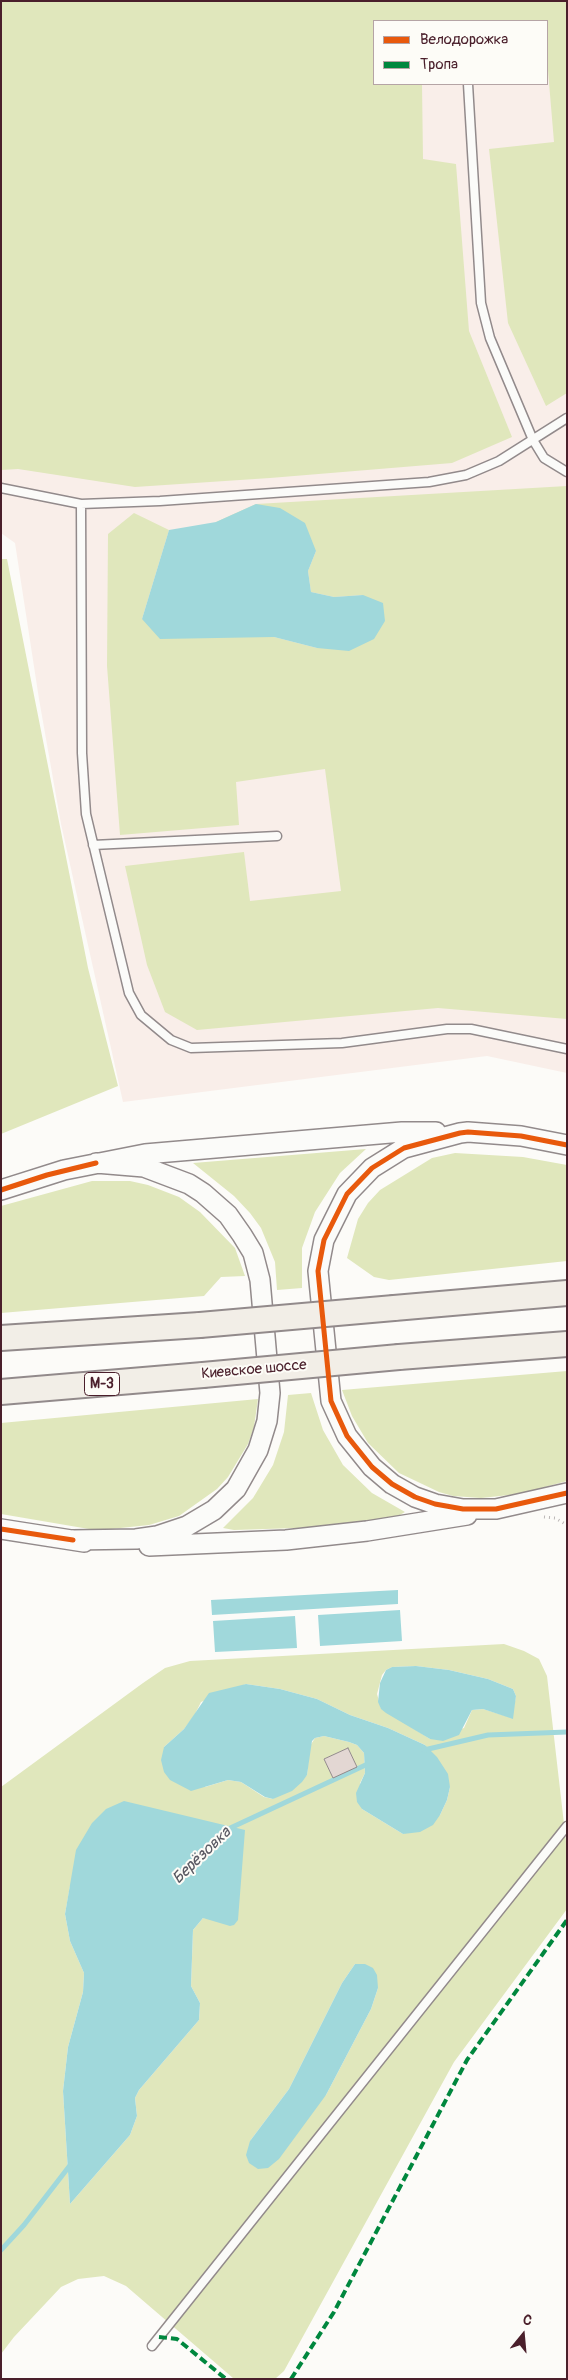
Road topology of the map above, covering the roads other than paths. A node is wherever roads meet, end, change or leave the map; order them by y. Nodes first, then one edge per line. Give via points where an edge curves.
1 (468, 85) edge
2 (567, 418) edge
3 (533, 440) junction
4 (567, 472) edge
5 (1, 488) edge
6 (81, 504) junction
7 (277, 836) dead end
8 (93, 845) junction
9 (567, 1049) edge
10 (460, 1133) junction
11 (567, 1145) edge
12 (96, 1163) junction
13 (1, 1190) edge
14 (567, 1293) edge
15 (1, 1338) edge
16 (567, 1344) edge
17 (1, 1392) edge
18 (567, 1493) edge
19 (496, 1509) junction
20 (1, 1529) edge
21 (73, 1540) junction
22 (567, 1826) edge
23 (152, 2346) dead end

1 - 3 lane via 481,303 490,338
2 - 3 lane
3 - 4 lane via 544,458
3 - 6 lane via 491,465 428,482
5 - 6 lane
6 - 8 lane via 82,753 86,814
7 - 8 lane
8 - 9 lane via 129,993 140,1015 170,1040 205,1049 342,1043 447,1028 471,1029
10 - 11 street via 520,1136
10 - 12 street via 402,1132 172,1151
10 - 19 street via 404,1148 382,1161 352,1187 337,1211 318,1262 329,1394 352,1443 392,1484 435,1504 463,1509
12 - 13 street
12 - 21 street via 144,1167 183,1181 228,1215 242,1234 253,1253 260,1280 269,1403 263,1435 244,1477 214,1510 187,1526 157,1536 136,1540
14 - 15 highway, bridge via 200,1325
16 - 17 highway, Киевское шоссе / М-3, bridge
18 - 19 street
19 - 21 street via 392,1528 286,1540 143,1547
20 - 21 street
22 - 23 lane

